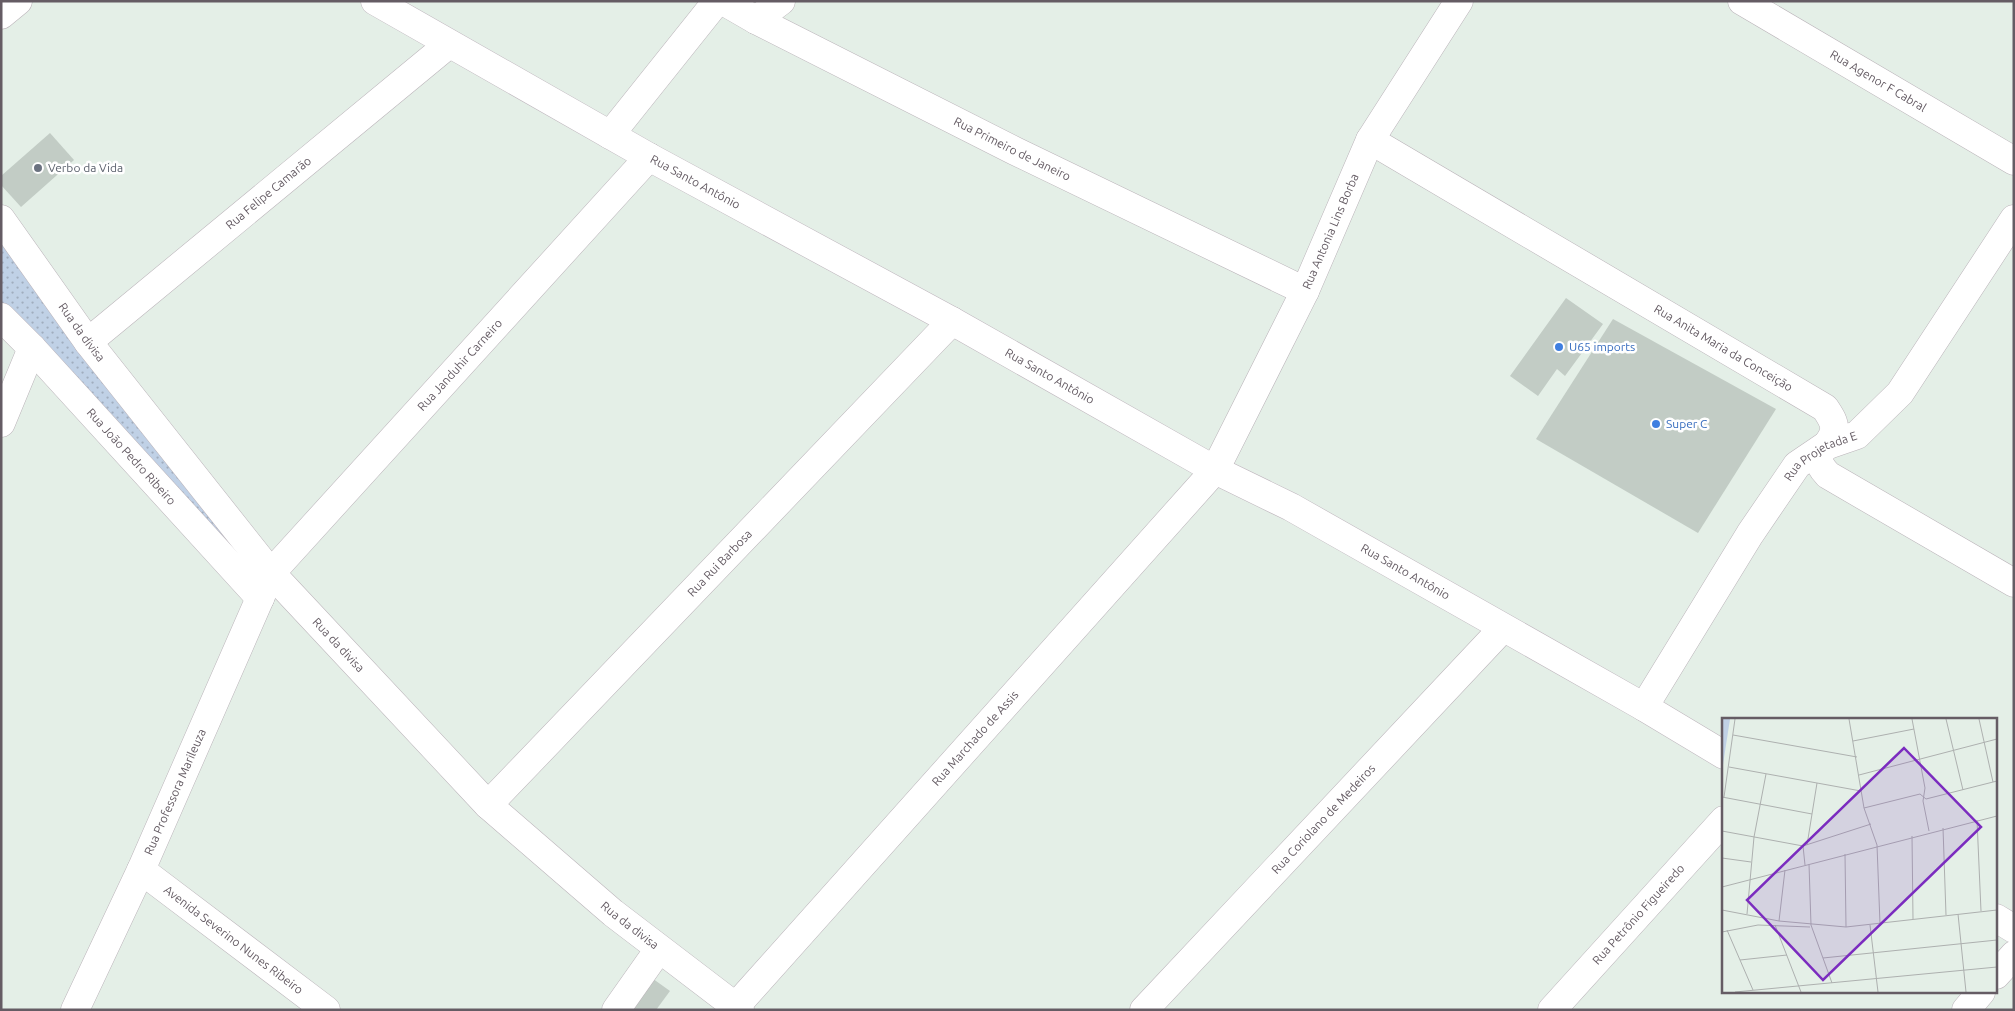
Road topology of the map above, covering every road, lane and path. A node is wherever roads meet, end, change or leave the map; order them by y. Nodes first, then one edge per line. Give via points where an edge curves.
1 (18, 1) edge
2 (375, 1) edge
3 (717, 1) edge
4 (723, 1) edge
5 (781, 1) edge
6 (1742, 1) edge
7 (1454, 3) edge
8 (1, 15) edge
9 (756, 20) junction
10 (448, 44) junction
11 (610, 135) junction
12 (1370, 140) junction
13 (648, 157) junction
14 (2014, 161) edge
15 (1, 219) edge
16 (2014, 219) edge
17 (1305, 291) junction
18 (1, 317) edge
19 (952, 321) junction
20 (88, 342) junction
21 (32, 348) junction
22 (1, 424) edge
23 (1825, 446) junction
24 (1215, 470) junction
25 (271, 573) junction
26 (2014, 583) edge
27 (260, 598) junction
28 (1503, 628) junction
29 (1644, 707) junction
30 (1722, 754) edge
31 (488, 805) junction
32 (1722, 822) edge
33 (141, 870) junction
34 (1998, 919) edge
35 (2014, 929) edge
36 (659, 950) junction
37 (2014, 955) edge
38 (1998, 973) edge
39 (1979, 994) edge
40 (738, 1008) edge
41 (75, 1010) edge
42 (326, 1010) edge
43 (616, 1010) edge
44 (1144, 1010) edge
45 (1552, 1010) edge
46 (1966, 1010) edge

1 - 8 street
2 - 10 street, Rua Santo Antônio
3 - 11 street
4 - 9 street, Rua Primeiro de Janeiro
5 - 9 street
6 - 14 street, Rua Agenor F Cabral
7 - 12 street, Rua Antonia Lins Borba
9 - 17 street, Rua Primeiro de Janeiro via 1015,151
10 - 11 street, Rua Santo Antônio
10 - 20 street, Rua Felipe Camarão
11 - 13 street, Rua Santo Antônio
12 - 17 street, Rua Antonia Lins Borba
12 - 23 street, Rua Anita Maria da Conceição via 1825,408 1832,419 1834,431
13 - 19 street, Rua Santo Antônio
13 - 25 street, Rua Janduhir Carneiro
15 - 20 street, Rua da divisa
16 - 23 street, Rua Projetada E via 1900,393 1857,435
17 - 24 street, Rua Antonia Lins Borba
18 - 21 street, Rua João Pedro Ribeiro
19 - 24 street, Rua Santo Antônio
19 - 31 street, Rua Rui Barbosa
20 - 25 street, Rua da divisa
21 - 22 street
21 - 27 street, Rua João Pedro Ribeiro
23 - 26 street, Rua Anita Maria da Conceição via 1818,456 1819,466 1828,474
23 - 29 street, Rua Projetada E via 1797,465 1750,534
24 - 28 street, Rua Santo Antônio via 1291,507
24 - 40 street, Rua Marchado de Assis
25 - 27 street, Rua Professora Marileuza
25 - 31 street, Rua da divisa
27 - 33 street, Rua Professora Marileuza
28 - 29 street, Rua Santo Antônio
28 - 44 street, Rua Coriolano de Medeiros
29 - 30 street, Rua Santo Antônio
31 - 36 street, Rua da divisa
32 - 45 street, Rua Petrônio Figueiredo
33 - 41 street, Rua Professora Marileuza
33 - 42 street, Avenida Severino Nunes Ribeiro
34 - 35 street
36 - 40 street, Rua da divisa
36 - 43 street
37 - 38 street
39 - 46 street

